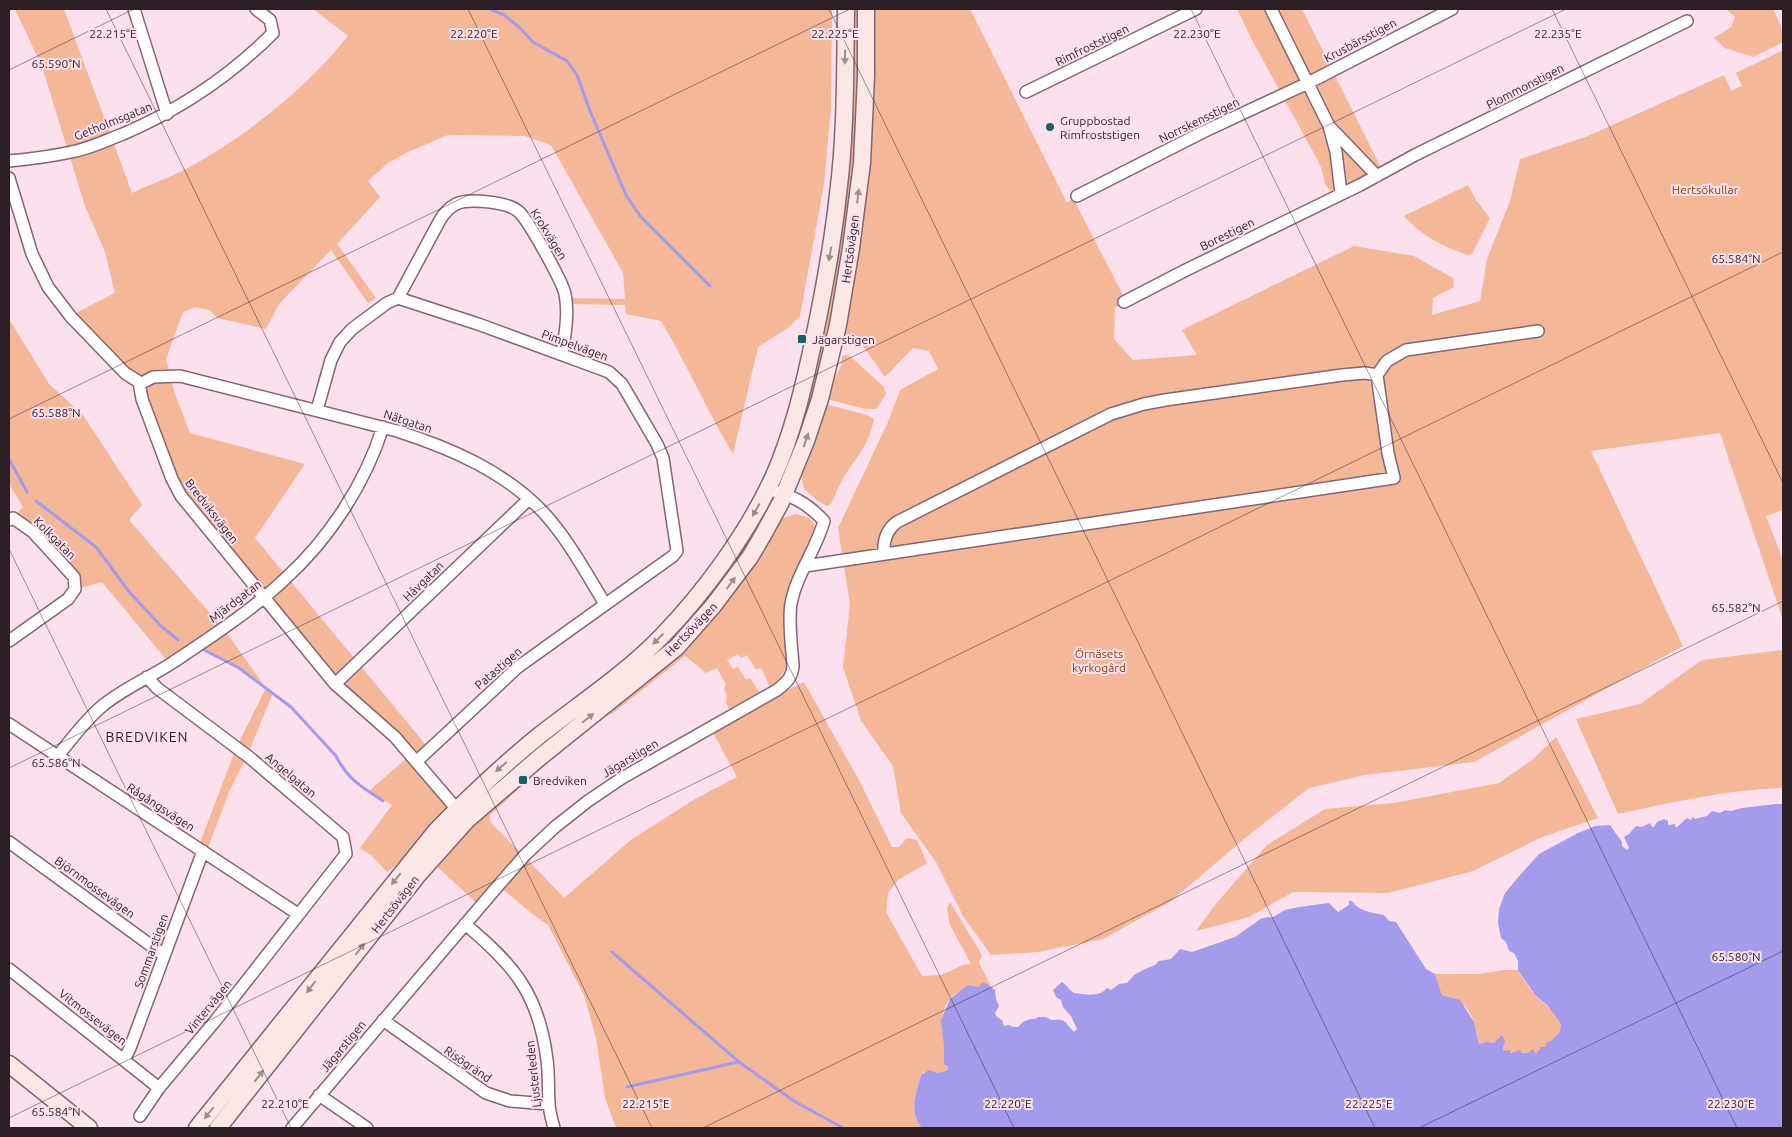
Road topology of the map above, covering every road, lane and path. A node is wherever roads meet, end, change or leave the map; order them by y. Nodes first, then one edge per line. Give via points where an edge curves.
1 (134, 9) edge
2 (256, 9) edge
3 (846, 9) edge
4 (866, 9) edge
5 (1196, 9) edge
6 (1271, 9) edge
7 (1452, 9) edge
8 (1687, 21) dead end
9 (1308, 83) junction
10 (1026, 92) dead end
11 (167, 114) junction
12 (1329, 126) junction
13 (9, 161) edge
14 (1377, 176) junction
15 (9, 178) edge
16 (1342, 193) junction
17 (1077, 196) dead end
18 (398, 298) junction
19 (1124, 302) dead end
20 (1538, 331) dead end
21 (562, 354) junction
22 (1377, 374) junction
23 (140, 384) junction
24 (317, 410) junction
25 (383, 427) junction
26 (767, 489) junction
27 (785, 494) junction
28 (529, 499) junction
29 (9, 520) edge
30 (884, 554) junction
31 (805, 566) junction
32 (264, 597) junction
33 (605, 604) junction
34 (9, 641) edge
35 (147, 678) junction
36 (335, 684) junction
37 (9, 724) edge
38 (58, 756) junction
39 (417, 761) junction
40 (462, 815) junction
41 (9, 842) edge
42 (203, 851) junction
43 (298, 914) junction
44 (465, 924) junction
45 (164, 954) junction
46 (9, 969) edge
47 (383, 1020) junction
48 (124, 1060) junction
49 (9, 1064) edge
50 (159, 1088) junction
51 (319, 1095) junction
52 (549, 1104) junction
53 (140, 1116) dead end
54 (89, 1128) edge
55 (197, 1128) edge
56 (218, 1128) edge
57 (292, 1128) edge
58 (366, 1128) edge
59 (554, 1128) edge

1 - 11 street, Getholmsgatan
2 - 11 street, Getholmsgatan via 270,20 273,34 220,80
3 -> 26 main road, Hertsövägen via 845,96 830,253 804,384 790,433
27 -> 4 main road, Hertsövägen via 820,399 845,288 862,163
5 - 10 street, Rimfroststigen
6 - 9 street
7 - 9 street, Krusbärsstigen
8 - 14 street, Plommonstigen
9 - 12 street
9 - 17 street, Norrskensstigen
11 - 13 street, Getholmsgatan via 88,148
12 - 14 street
12 - 16 street
14 - 16 street, Plommonstigen
15 - 23 street via 32,254 48,286 71,317 125,374
16 - 19 street, Borestigen
18 - 21 street, Pimpelvägen
18 - 21 street, Krokvägen via 448,209 466,201 511,206 523,216 562,285 567,311
18 - 24 street via 352,329 340,342 331,360
20 - 22 street via 1406,350 1387,361
21 - 33 street, Pimpelvägen via 603,369 618,379 658,444 666,470 677,551
22 - 30 street via 1349,374 1165,400 1111,414 897,522 885,536
22 - 30 street via 1394,478
23 - 24 street, Nätgatan via 153,377 174,375
23 - 32 street, Bredviksvägen via 142,399 177,490
24 - 25 street, Nätgatan
25 - 28 street, Nätgatan via 476,462
25 - 32 street, Mjärdgatan via 369,464 341,513 306,558
26 - 27 street, Jägarstigen
26 -> 40 main road, Hertsövägen via 712,578 660,638 472,793
27 - 31 street, Jägarstigen via 810,507 824,521
40 -> 27 main road, Hertsövägen via 677,647 714,606 750,557
28 - 33 street, Nätgatan via 571,548
28 - 36 street, Håvgatan
29 - 34 street, Kolkgatan via 13,518 33,532 74,577 74,589 68,599
30 - 31 street
31 - 44 street, Jägarstigen via 791,603 793,672 789,680 588,801 525,855
32 - 35 street, Mjärdgatan via 227,626
32 - 36 street, Bredviksvägen
33 - 39 street, Patastigen via 518,667
35 - 38 street, Mjärdgatan via 101,707
35 - 43 street, Angelgatan via 249,757 343,838 346,854
36 - 39 street, Bredviksvägen via 396,736
37 - 38 street, Rågångsvägen
38 - 42 street, Rågångsvägen
39 - 40 street, Bredviksvägen
40 -> 55 main road, Hertsövägen via 407,866
56 -> 40 main road, Hertsövägen
41 - 45 street, Björnmossevägen
42 - 43 street, Rågångsvägen
42 - 45 street, Sommarstigen
43 - 50 street, Vintervägen
44 - 47 street, Jägarstigen
44 - 52 street, Ljusterleden via 495,949 514,972 534,1006 547,1062
45 - 48 street, Sommarstigen
46 - 48 street, Vitmossevägen
47 - 51 street, Jägarstigen
47 - 52 street, Risögränd via 486,1093 510,1101
48 - 50 street, Vitmossevägen
49 - 54 main road
50 - 53 street, Vintervägen
51 - 57 street, Jägarstigen
51 - 58 street
52 - 59 street, Ljusterleden

